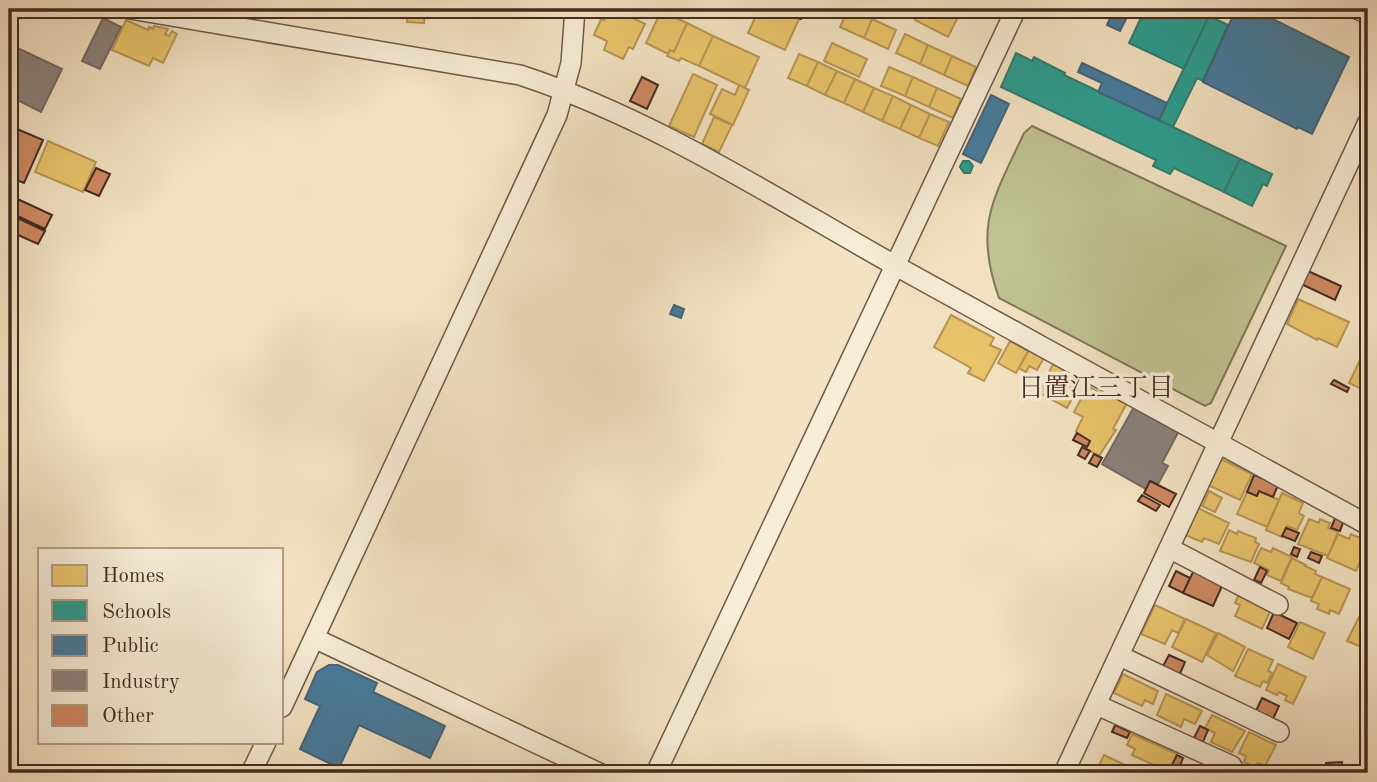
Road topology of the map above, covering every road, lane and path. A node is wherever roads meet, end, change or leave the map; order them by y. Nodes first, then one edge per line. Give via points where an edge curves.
1 (130, 9) edge
2 (575, 9) edge
3 (1016, 9) edge
4 (1356, 9) edge
5 (1368, 14) edge
6 (565, 90) junction
7 (1368, 122) edge
8 (895, 265) junction
9 (1217, 442) junction
10 (1368, 525) edge
11 (1169, 548) junction
12 (1278, 605) dead end
13 (314, 638) junction
14 (1120, 656) junction
15 (284, 703) edge
16 (1097, 705) junction
17 (1279, 732) dead end
18 (264, 744) edge
19 (1232, 766) dead end
20 (251, 773) edge
21 (599, 773) edge
22 (656, 773) edge
23 (1064, 773) edge

1 - 6 street via 520,75
2 - 6 street
3 - 8 street
4 - 5 street
6 - 8 street via 730,171
6 - 13 street
7 - 9 street
8 - 9 street
8 - 22 street
9 - 10 street
9 - 11 street
11 - 12 street
11 - 14 street
13 - 15 street
13 - 21 street
14 - 16 street
14 - 17 street
16 - 19 street
16 - 23 street
18 - 20 street

